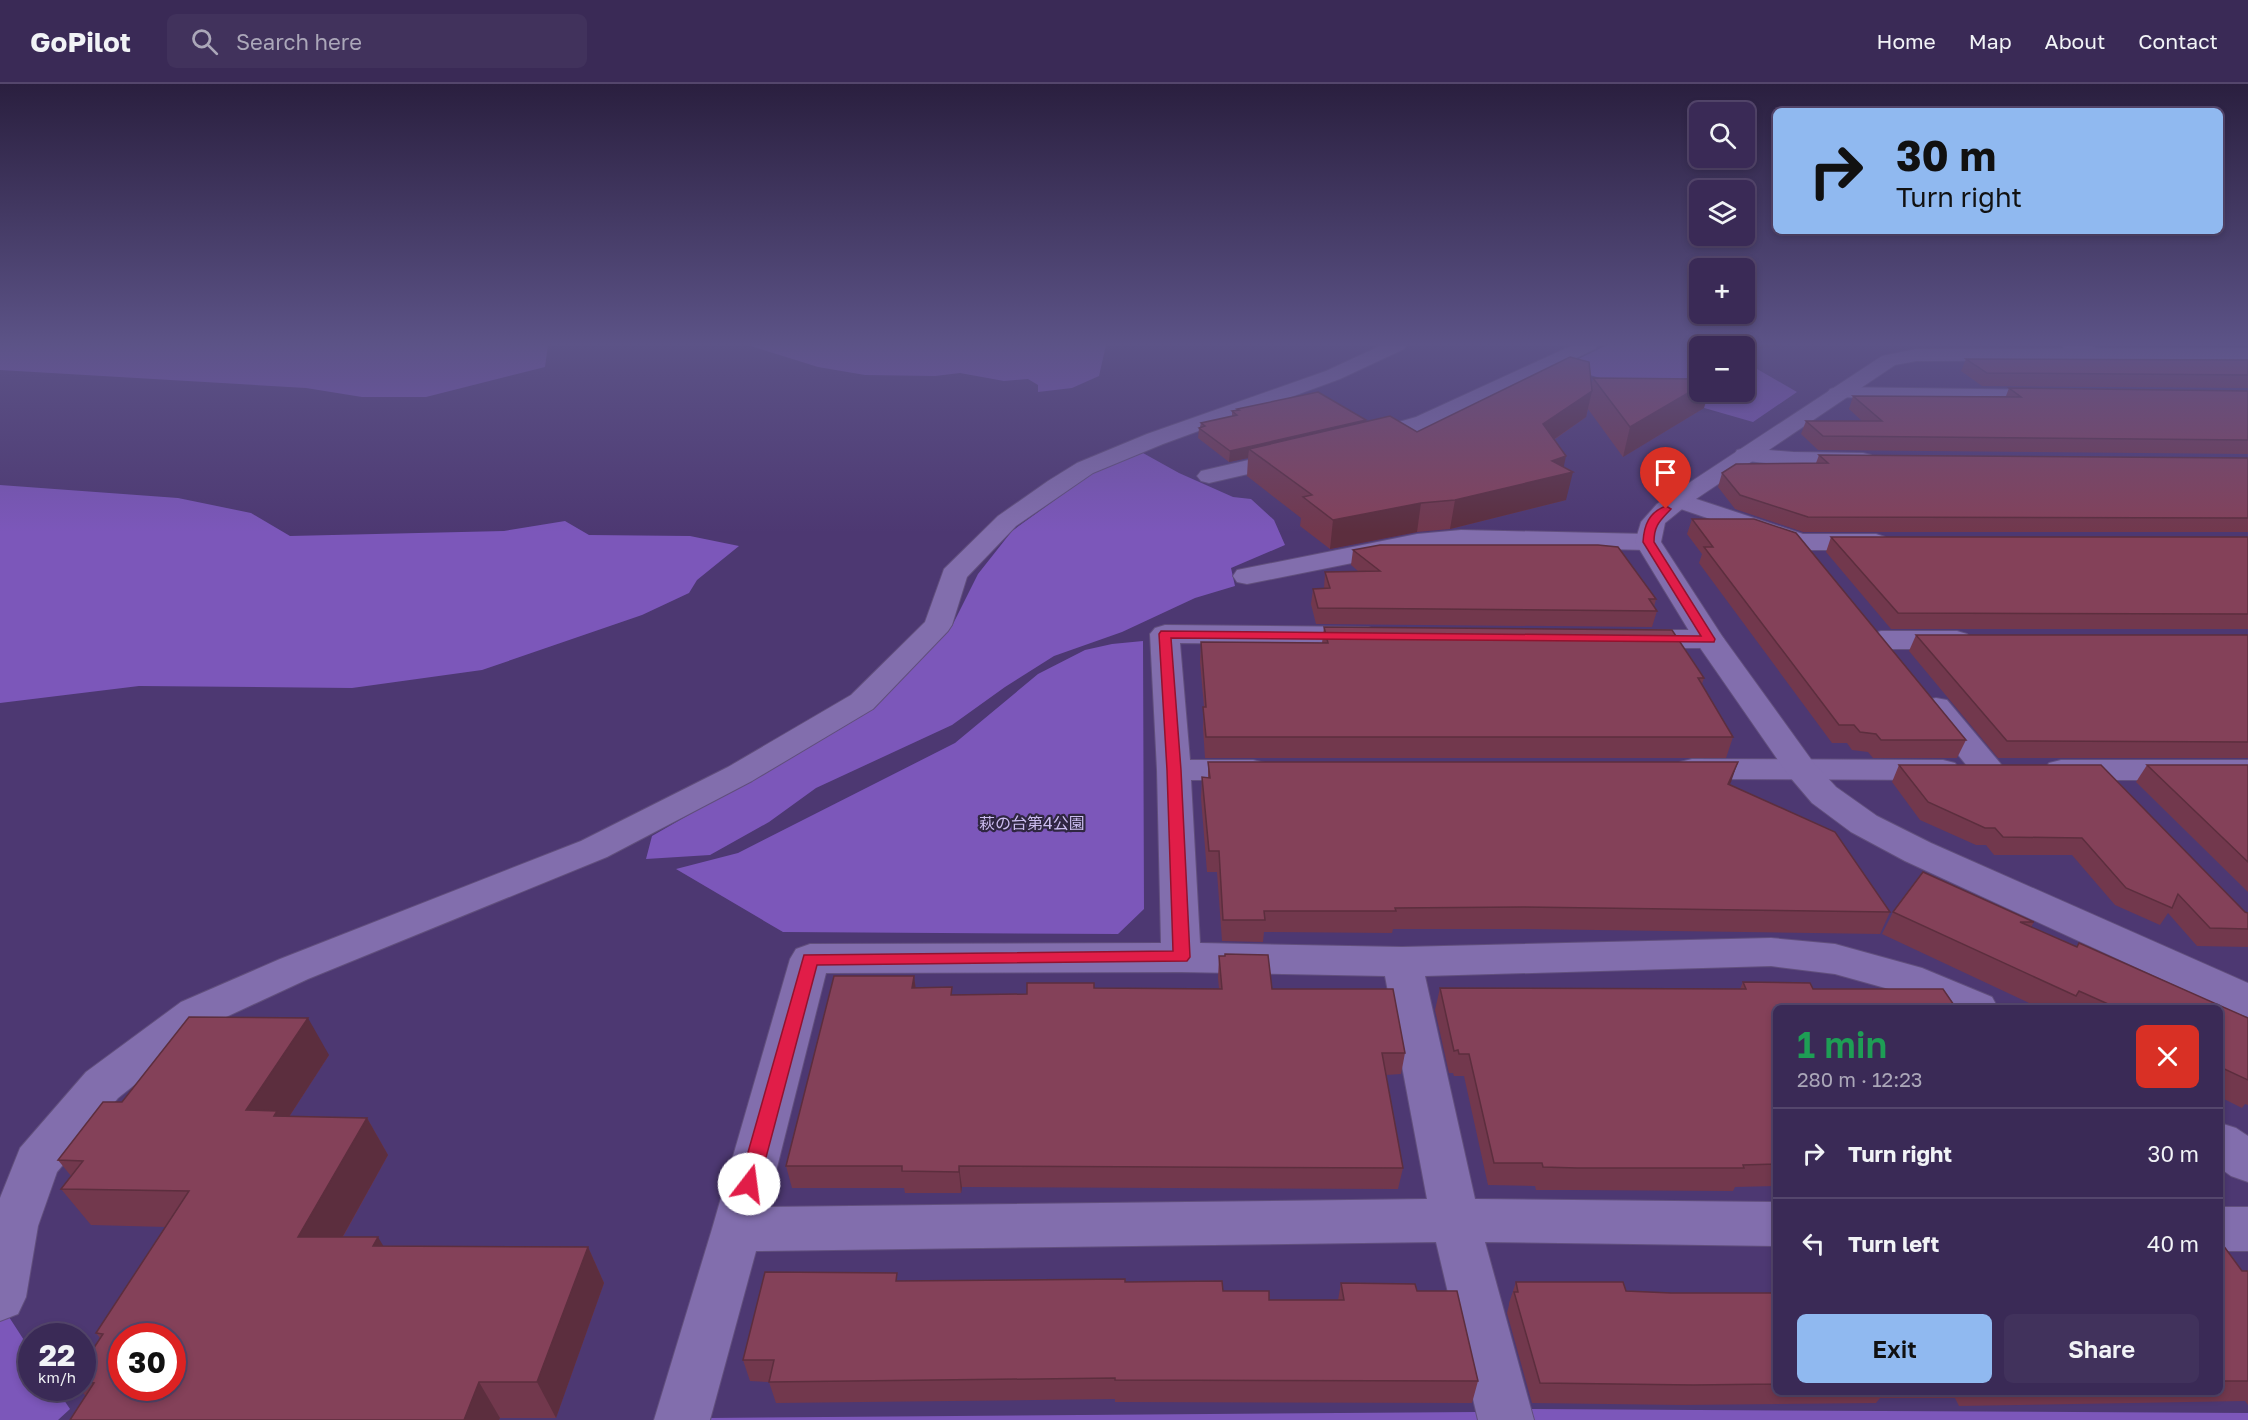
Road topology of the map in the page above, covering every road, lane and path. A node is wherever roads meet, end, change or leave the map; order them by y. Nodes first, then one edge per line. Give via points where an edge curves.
1 (1242, 407) edge
2 (1455, 407) edge
3 (1816, 407) edge
4 (1344, 444) edge
5 (1311, 452) edge
6 (1745, 455) junction
7 (1889, 460) edge
8 (1209, 476) dead end
9 (1677, 500) junction
10 (1648, 542) junction
11 (1801, 542) junction
12 (1895, 542) edge
13 (1823, 569) edge
14 (1248, 576) dead end
15 (1398, 636) edge
16 (1600, 638) edge
17 (1709, 639) junction
18 (1988, 640) edge
19 (1658, 769) edge
20 (1801, 769) junction
21 (1174, 770) junction
22 (1280, 770) edge
23 (1988, 770) junction
24 (2101, 770) junction
25 (2248, 770) edge
26 (2132, 802) edge
27 (1181, 957) junction
28 (1402, 962) junction
29 (2248, 1001) edge
30 (1970, 1005) edge
31 (2223, 1144) edge
32 (2248, 1162) edge
33 (1455, 1221) junction
34 (1773, 1224) edge
35 (737, 1229) junction
36 (2223, 1229) edge
37 (2248, 1229) edge
38 (0, 1297) edge
39 (682, 1420) edge
40 (1506, 1420) edge

1 - 38 street via 1085,468 1007,521 954,575 938,625 862,702 740,774 594,849 294,969 196,1013 102,1085 37,1162 14,1226
2 - 4 street via 1424,422
3 - 6 street
5 - 8 street
6 - 7 street
6 - 9 street
9 - 10 street via 1654,518
9 - 11 street
10 - 14 street via 1450,539
10 - 17 street
11 - 12 street
11 - 13 street
15 - 21 street via 1165,634
16 - 17 street
17 - 20 street
18 - 23 street via 1874,631
19 - 20 street
20 - 23 street
20 - 29 street via 1824,795 1864,824
21 - 22 street
21 - 27 street
23 - 24 street
24 - 25 street
24 - 26 street
27 - 28 street
27 - 35 street via 810,959
28 - 30 street via 1771,951 1845,962 1908,979
28 - 33 street
31 - 32 street
33 - 34 street
33 - 35 street
33 - 40 street
35 - 39 street
36 - 37 street

